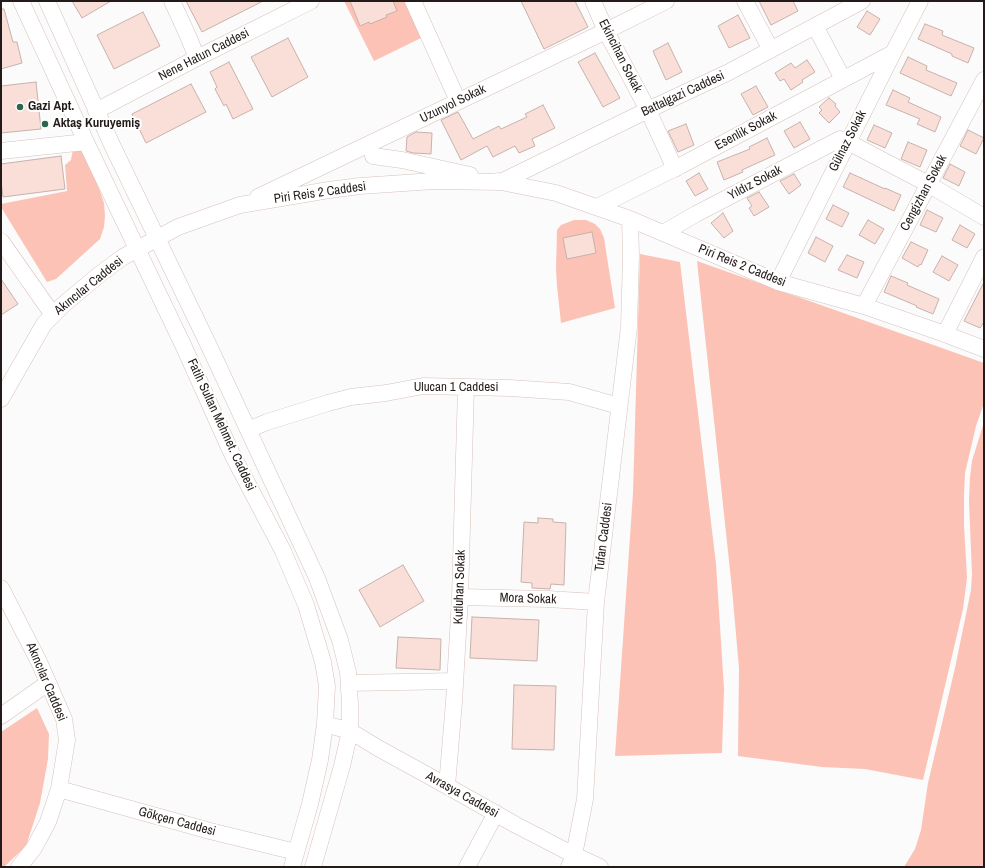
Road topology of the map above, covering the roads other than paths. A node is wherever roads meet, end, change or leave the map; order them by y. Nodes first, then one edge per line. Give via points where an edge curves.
1 (21, 1) edge
2 (47, 1) edge
3 (172, 1) edge
4 (311, 1) edge
5 (413, 1) edge
6 (593, 1) edge
7 (666, 1) edge
8 (745, 1) edge
9 (862, 1) edge
10 (920, 1) edge
11 (815, 26) junction
12 (606, 31) junction
13 (771, 50) junction
14 (893, 53) junction
15 (197, 58) junction
16 (843, 79) junction
17 (984, 80) edge
18 (458, 101) junction
19 (96, 110) junction
20 (648, 110) junction
21 (86, 142) junction
22 (848, 142) junction
23 (1, 151) edge
24 (373, 156) dead end
25 (675, 169) junction
26 (501, 182) junction
27 (928, 184) junction
28 (240, 205) junction
29 (597, 207) junction
30 (984, 217) edge
31 (630, 219) junction
32 (663, 233) junction
33 (1, 241) edge
34 (147, 243) junction
35 (984, 257) edge
36 (778, 282) junction
37 (864, 306) junction
38 (53, 315) junction
39 (945, 334) junction
40 (984, 349) edge
41 (466, 387) junction
42 (1, 399) edge
43 (619, 406) junction
44 (248, 430) junction
45 (1, 588) edge
46 (460, 597) junction
47 (596, 602) junction
48 (455, 681) junction
49 (48, 683) junction
50 (348, 683) junction
51 (1, 716) edge
52 (325, 724) junction
53 (350, 731) junction
54 (447, 786) junction
55 (59, 789) junction
56 (496, 813) junction
57 (294, 860) edge
58 (572, 861) edge
59 (19, 867) edge
60 (313, 867) edge
61 (467, 867) edge
62 (600, 867) edge

1 - 21 street, Fatih Sultan Mehmet. Caddesi
2 - 19 street, Fatih Sultan Mehmet. Caddesi
3 - 15 street
4 - 15 street, Nene Hatun Caddesi
5 - 18 street
6 - 12 street, Ekincihan Sokak
7 - 12 street, Uzunyol Sokak
8 - 13 street
9 - 11 street, Battalgazi Caddesi
10 - 14 street, Gülnaz Sokak
11 - 13 street, Battalgazi Caddesi
11 - 16 street
12 - 18 street, Uzunyol Sokak
12 - 20 street, Ekincihan Sokak
13 - 20 street, Battalgazi Caddesi
14 - 16 street, Esenlik Sokak
14 - 22 street, Gülnaz Sokak
15 - 19 street, Nene Hatun Caddesi
16 - 25 street, Esenlik Sokak
17 - 27 street, Cengizhan Sokak
18 - 28 street, Uzunyol Sokak
19 - 34 street, Fatih Sultan Mehmet. Caddesi
20 - 25 street, Ekincihan Sokak
20 - 26 street, Battalgazi Caddesi
21 - 23 street
21 - 34 street, Fatih Sultan Mehmet. Caddesi
22 - 27 street
22 - 32 street, Yıldız Sokak via 840,139
22 - 36 street, Gülnaz Sokak
24 - 26 street, Piri Reis 2 Caddesi
25 - 29 street, Esenlik Sokak
26 - 28 street, Piri Reis 2 Caddesi via 434,181 360,186
26 - 29 street, Piri Reis 2 Caddesi via 556,193
27 - 30 street
27 - 37 street, Cengizhan Sokak
28 - 34 street, Piri Reis 2 Caddesi via 178,227
29 - 31 street, Piri Reis 2 Caddesi
31 - 32 street, Piri Reis 2 Caddesi
31 - 43 street, Tufan Caddesi via 629,327
32 - 36 street, Piri Reis 2 Caddesi
33 - 38 street
34 - 38 street, Akıncılar Caddesi via 100,274
34 - 44 street, Fatih Sultan Mehmet. Caddesi via 210,348
34 - 52 street, Fatih Sultan Mehmet. Caddesi via 184,347 232,454 283,551 306,605 323,662 327,686
35 - 39 street
36 - 37 street, Piri Reis 2 Caddesi
37 - 39 street, Piri Reis 2 Caddesi
38 - 42 street, Akıncılar Caddesi via 44,324
39 - 40 street, Piri Reis 2 Caddesi
41 - 43 street, Ulucan 1 Caddesi via 569,392
41 - 44 street, Ulucan 1 Caddesi via 423,386 350,397
41 - 46 street, Kutluhan Sokak
43 - 47 street, Tufan Caddesi
44 - 50 street, Fatih Sultan Mehmet. Caddesi via 317,578 340,640 348,672
45 - 49 street, Akıncılar Caddesi via 40,662
46 - 47 street, Mora Sokak
46 - 48 street, Kutluhan Sokak
47 - 58 street, Tufan Caddesi via 585,799
48 - 50 street
48 - 54 street, Kutluhan Sokak
49 - 51 street
49 - 55 street, Akıncılar Caddesi via 64,719 67,740
50 - 53 street, Fatih Sultan Mehmet. Caddesi
52 - 53 street, Avrasya Caddesi
52 - 57 street, Fatih Sultan Mehmet. Caddesi via 310,804
53 - 54 street, Avrasya Caddesi
53 - 60 street, Fatih Sultan Mehmet. Caddesi
54 - 56 street, Avrasya Caddesi
55 - 57 street, Gökçen Caddesi via 210,831
55 - 59 street, Akıncılar Caddesi via 48,822 34,848
56 - 58 street, Avrasya Caddesi
56 - 61 street
58 - 62 street, Avrasya Caddesi

